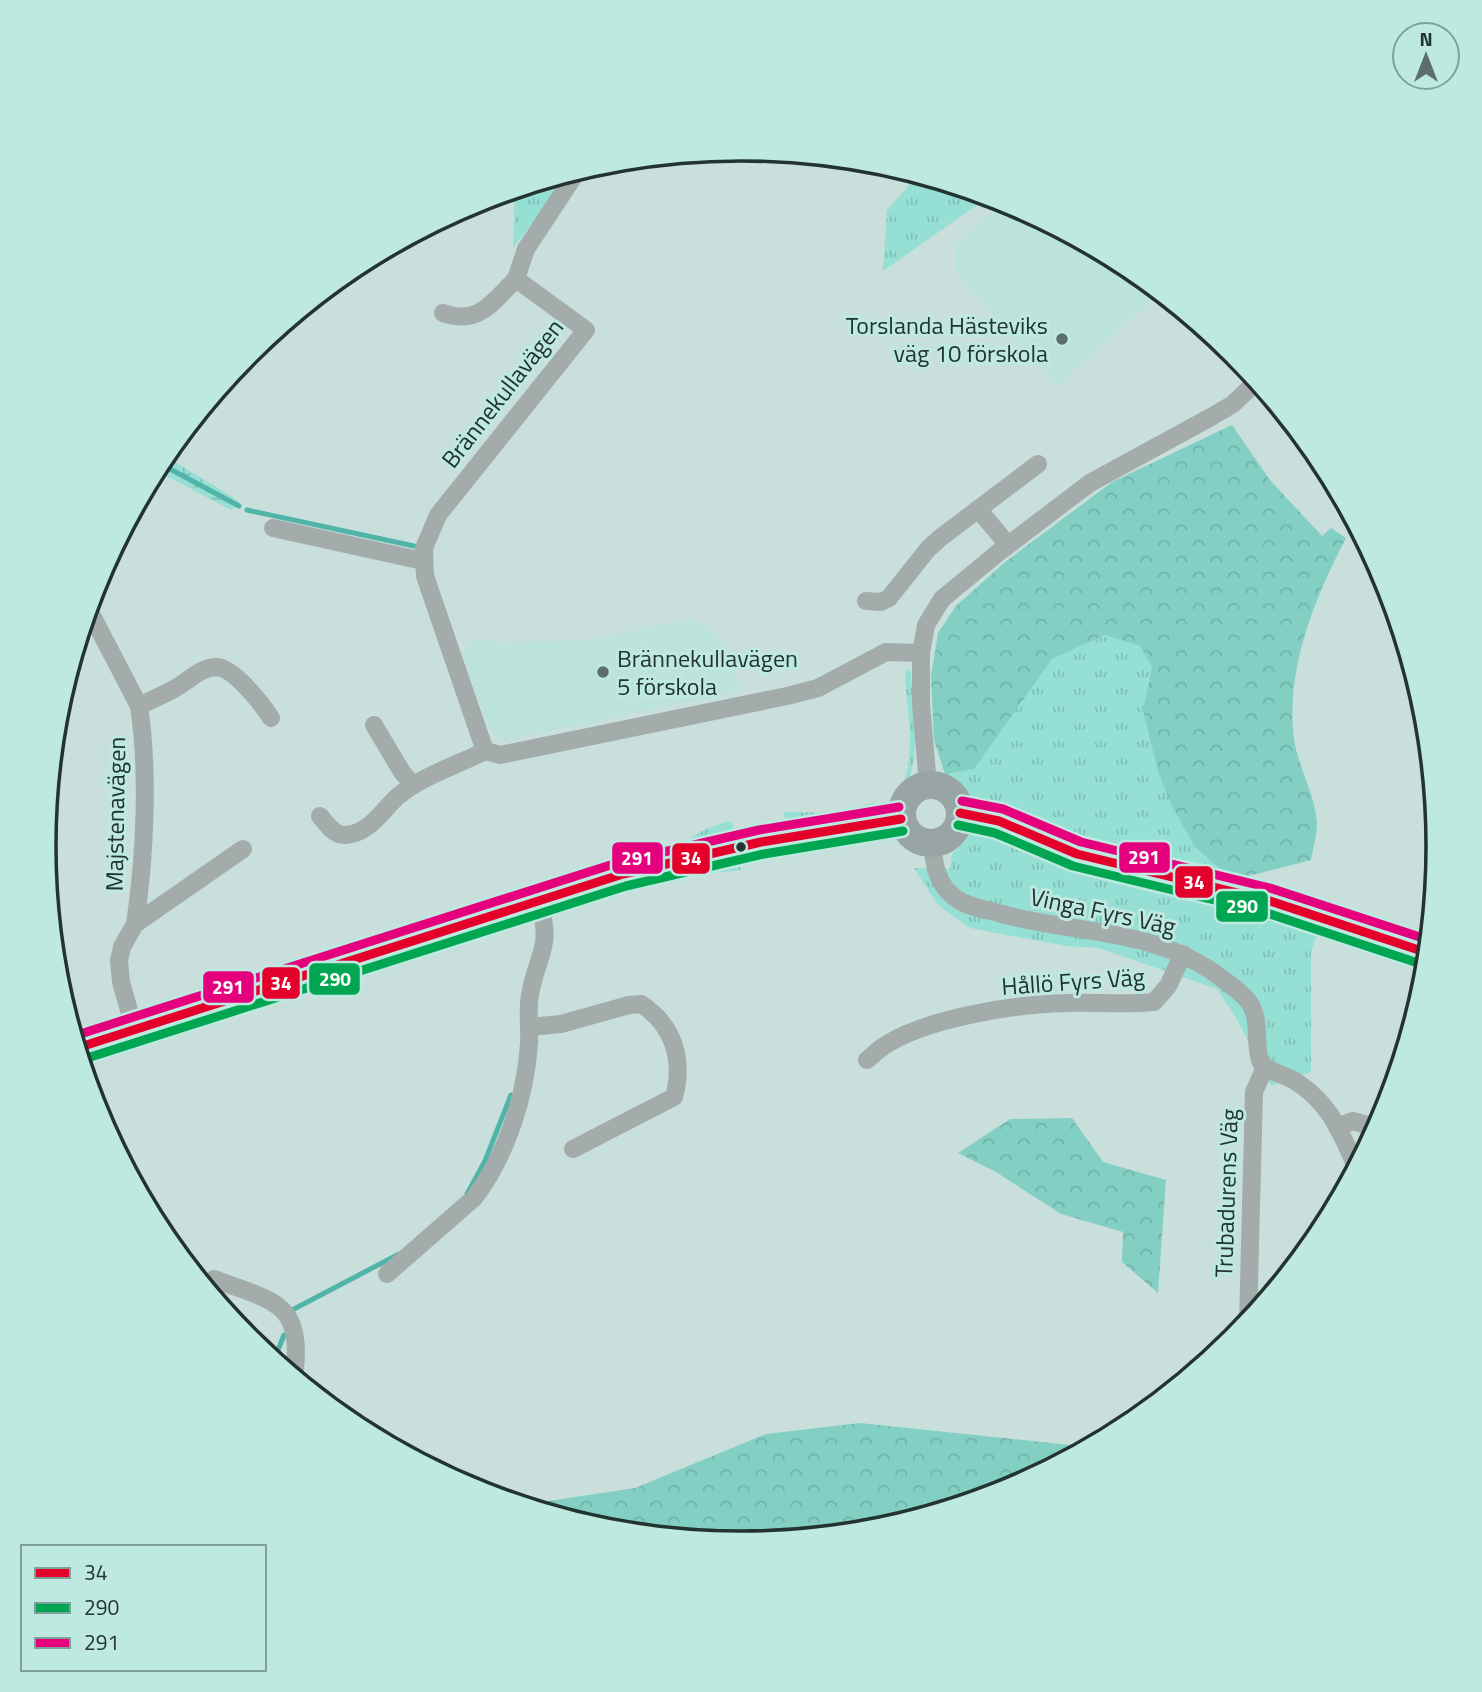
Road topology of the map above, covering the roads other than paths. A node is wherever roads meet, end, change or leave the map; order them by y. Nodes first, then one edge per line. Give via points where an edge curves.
1 (570, 183) edge
2 (516, 279) junction
3 (443, 313) dead end
4 (1250, 388) edge
5 (1038, 464) dead end
6 (978, 509) junction
7 (273, 528) dead end
8 (1008, 545) junction
9 (423, 561) junction
10 (866, 601) dead end
11 (94, 620) edge
12 (920, 653) junction
13 (139, 706) junction
14 (271, 718) dead end
15 (374, 725) dead end
16 (485, 751) junction
17 (413, 785) junction
18 (928, 785) junction
19 (960, 813) junction
20 (320, 816) dead end
21 (901, 819) junction
22 (932, 844) junction
23 (243, 849) dead end
24 (538, 901) junction
25 (135, 924) junction
26 (1418, 950) edge
27 (1183, 954) junction
28 (529, 1027) junction
29 (134, 1028) junction
30 (86, 1045) edge
31 (867, 1060) dead end
32 (1265, 1067) junction
33 (1366, 1125) edge
34 (1337, 1127) junction
35 (573, 1149) dead end
36 (1351, 1157) edge
37 (387, 1274) dead end
38 (214, 1279) dead end
39 (1248, 1306) edge
40 (295, 1366) edge

1 - 2 street via 526,249
2 - 3 street via 474,316 457,318
2 - 9 street, Brännekullavägen via 586,330 438,515
4 - 8 street via 1222,410 1090,483
5 - 6 street
6 - 8 street
6 - 10 street via 928,549 889,598
7 - 9 street
8 - 12 street via 942,599 926,625
9 - 16 street, Brännekullavägen
11 - 13 street, Majstenavägen
12 - 16 street via 886,652 818,688 787,696 500,755
12 - 18 street
13 - 14 street, Majstenavägen via 215,667 226,669 261,701
13 - 25 street, Majstenavägen via 142,849
15 - 17 street
16 - 17 street
17 - 20 street via 367,827 348,835 335,833
18 - 19 main road via 950,792
18 - 21 main road via 907,796
19 - 22 main road via 954,832
19 - 26 main road via 999,821 1077,854 1267,900
21 - 22 main road via 912,837
21 - 24 main road via 702,854
22 - 27 street, Vinga Fyrs Väg via 940,881 965,904 1150,942
23 - 25 street, Majstenavägen
24 - 28 street via 545,942 531,990
24 - 29 main road
25 - 29 street, Majstenavägen via 119,961
27 - 31 street, Hållö Fyrs Väg via 1168,986 1154,1002 1063,1003 986,1012 903,1036
27 - 32 street, Vinga Fyrs Väg via 1214,972 1250,1003 1259,1059
28 - 35 street via 641,1004 659,1019 673,1043 679,1062 674,1097
28 - 37 street via 521,1101 484,1185 449,1222
29 - 30 main road
32 - 34 street via 1314,1094
32 - 39 street, Trubadurens Väg via 1254,1092
33 - 34 street via 1353,1121
34 - 36 street
38 - 40 street via 270,1300 285,1311 294,1327

